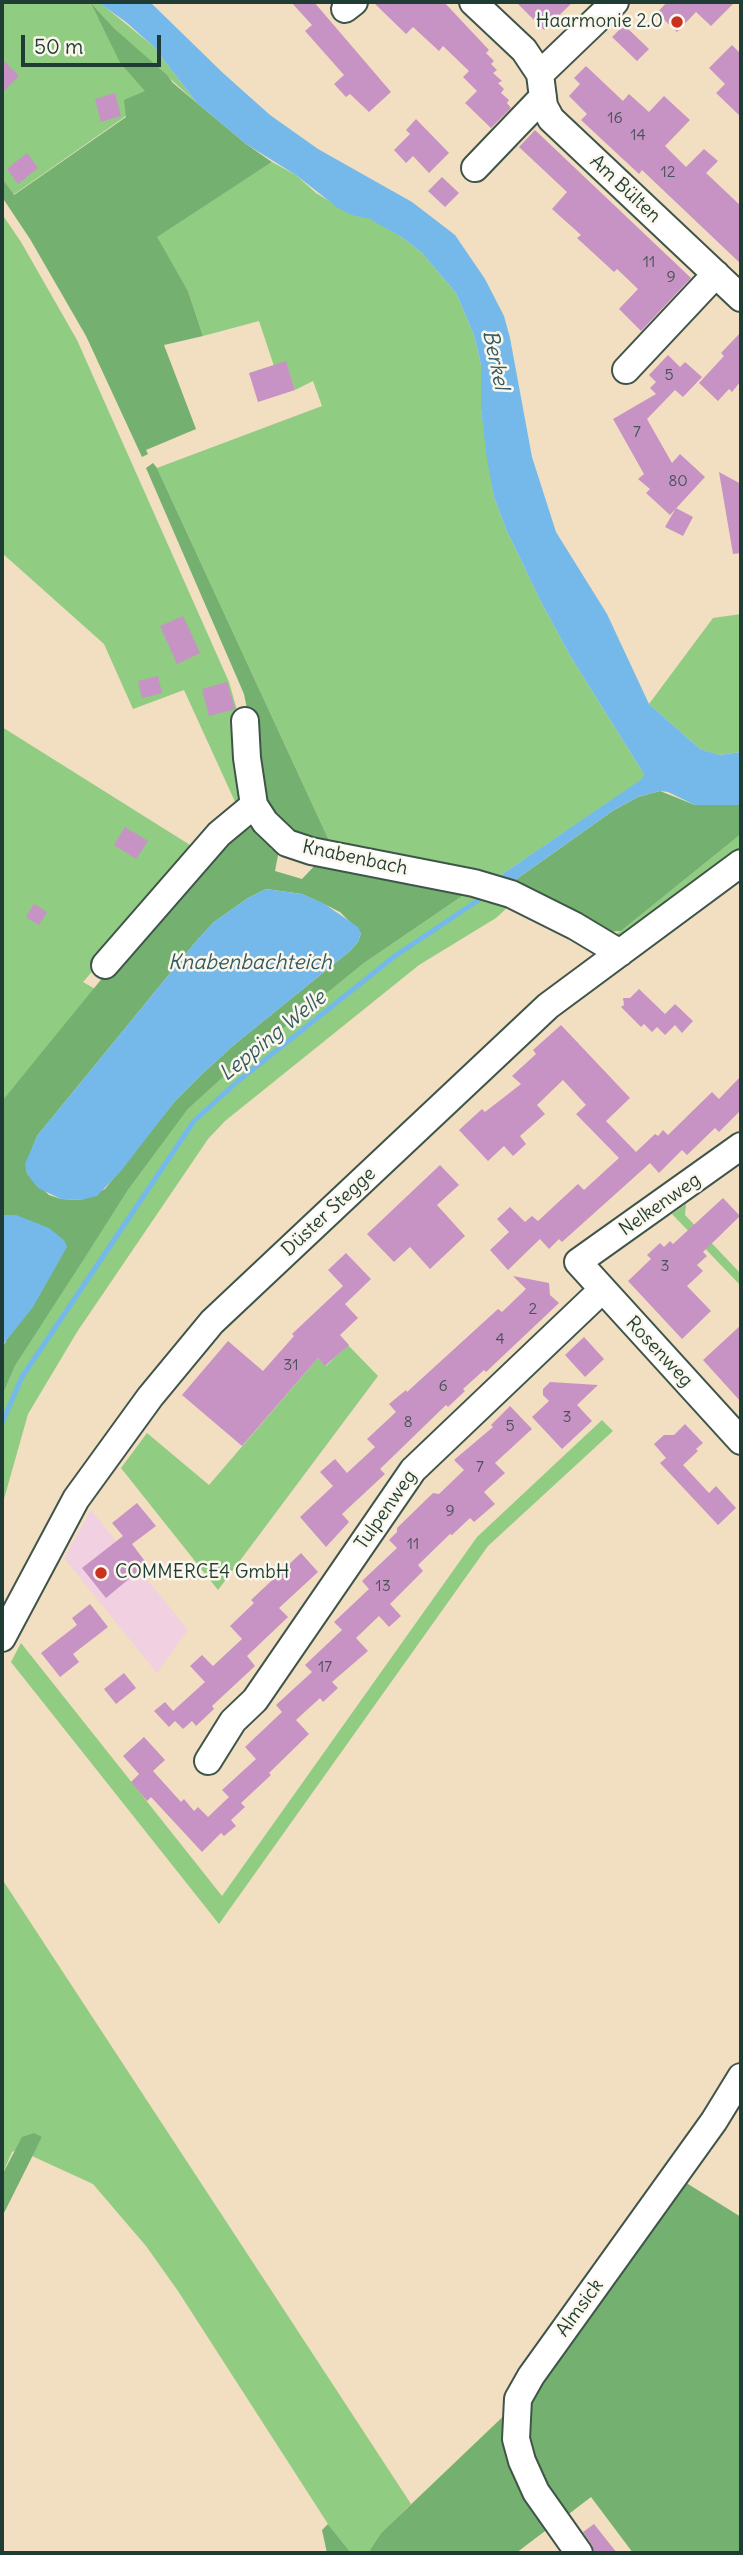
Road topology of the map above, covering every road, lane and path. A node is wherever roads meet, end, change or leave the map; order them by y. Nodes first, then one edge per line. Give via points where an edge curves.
1 (473, 2) edge
2 (615, 2) edge
3 (541, 86) junction
4 (475, 168) dead end
5 (716, 274) junction
6 (741, 298) edge
7 (626, 370) dead end
8 (245, 720) dead end
9 (254, 805) junction
10 (741, 863) edge
11 (620, 953) junction
12 (105, 965) dead end
13 (741, 1146) edge
14 (578, 1262) joint
15 (602, 1290) junction
16 (741, 1441) edge
17 (2, 1638) edge
18 (208, 1761) dead end
19 (741, 2077) edge
20 (579, 2553) edge

1 - 3 street, Am Bülten via 524,50
2 - 3 street
3 - 4 street
3 - 5 street, Am Bülten via 551,119
5 - 6 street, Am Bülten
5 - 7 street
8 - 9 street
9 - 11 street, Knabenbach via 287,843 511,894
9 - 12 street via 219,834
10 - 11 street, Düster Stegge
11 - 17 street, Düster Stegge via 548,1006 212,1322 142,1406 76,1499
13 - 14 street, Nelkenweg
14 - 15 street, Rosenweg
15 - 16 street, Rosenweg
15 - 18 street, Tulpenweg via 413,1470
19 - 20 street, Almsick via 518,2399 516,2439 522,2461 536,2491

